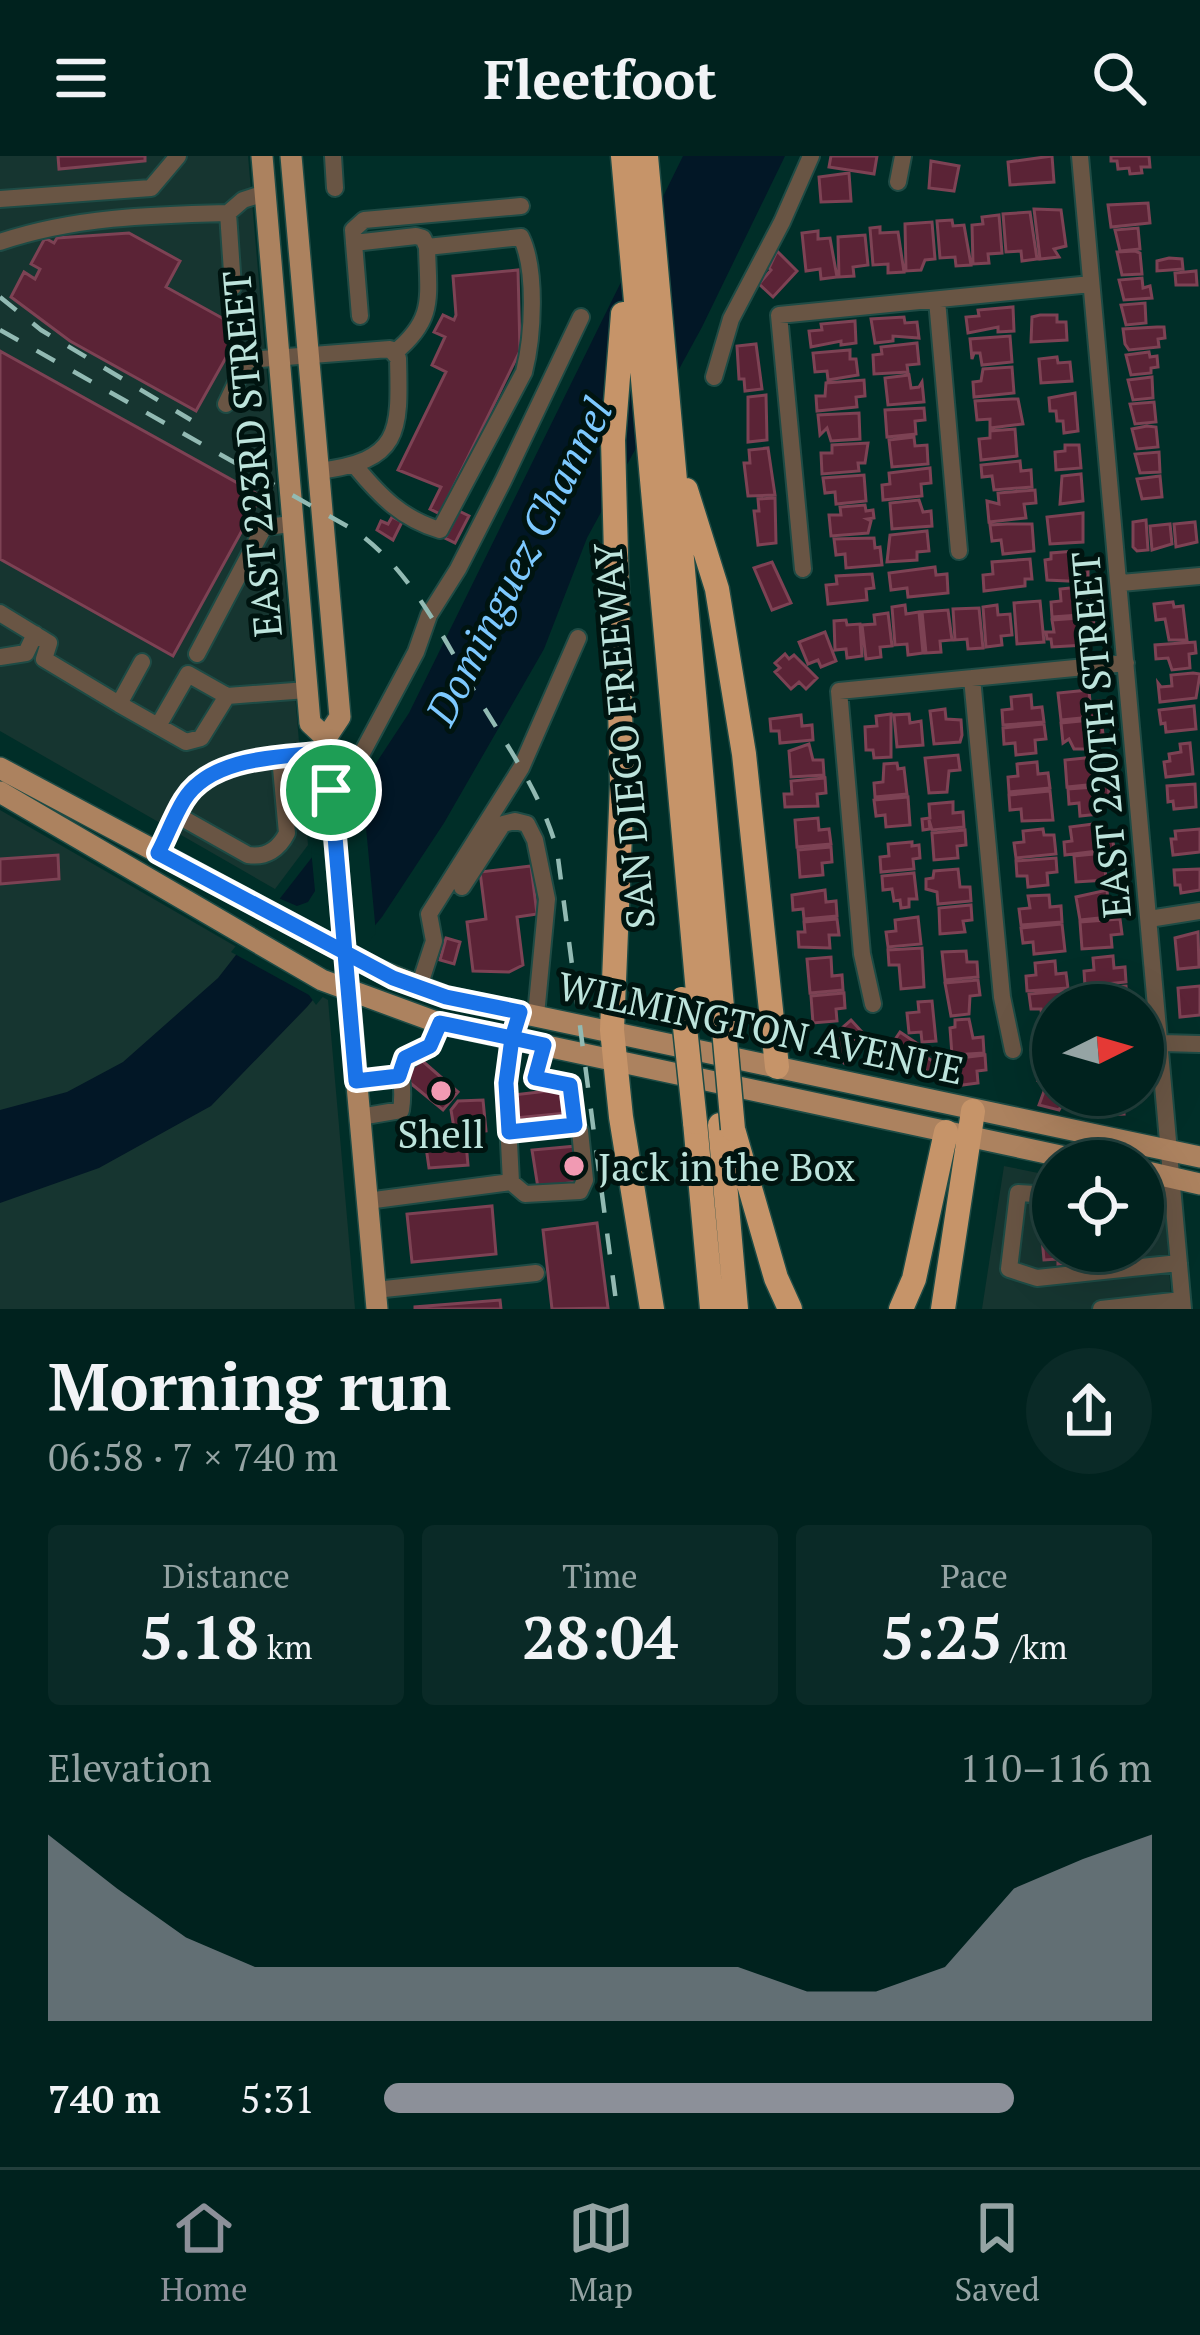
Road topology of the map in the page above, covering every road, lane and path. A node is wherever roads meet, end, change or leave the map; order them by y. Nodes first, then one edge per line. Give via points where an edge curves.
1 (178, 156) edge
2 (262, 156) edge
3 (291, 156) edge
4 (333, 156) edge
5 (609, 156) edge
6 (623, 156) edge
7 (633, 156) edge
8 (812, 156) edge
9 (903, 156) edge
10 (1080, 156) edge
11 (898, 182) dead end
12 (335, 188) dead end
13 (640, 189) edge
14 (265, 193) junction
15 (0, 199) edge
16 (521, 206) dead end
17 (228, 213) junction
18 (0, 242) edge
19 (354, 243) junction
20 (427, 247) junction
21 (1091, 284) junction
22 (233, 287) dead end
23 (938, 300) junction
24 (623, 314) junction
25 (360, 316) dead end
26 (580, 317) dead end
27 (394, 353) junction
28 (308, 356) junction
29 (279, 358) junction
30 (714, 377) dead end
31 (226, 404) dead end
32 (671, 442) junction
33 (356, 467) junction
34 (318, 471) junction
35 (293, 524) junction
36 (959, 551) dead end
37 (803, 569) dead end
38 (1200, 576) edge
39 (1121, 583) junction
40 (0, 613) edge
41 (35, 634) junction
42 (578, 638) dead end
43 (197, 654) dead end
44 (0, 657) edge
45 (142, 662) dead end
46 (1126, 664) junction
47 (972, 678) junction
48 (308, 690) junction
49 (227, 696) junction
50 (119, 704) junction
51 (158, 726) junction
52 (327, 745) junction
53 (280, 757) junction
54 (0, 768) edge
55 (331, 790) junction
56 (0, 792) edge
57 (177, 815) junction
58 (158, 853) junction
59 (462, 887) dead end
60 (1200, 911) edge
61 (1149, 919) junction
62 (344, 951) junction
63 (1156, 984) edge
64 (419, 987) junction
65 (351, 997) junction
66 (703, 1004) junction
67 (874, 1004) dead end
68 (528, 1013) junction
69 (440, 1023) junction
70 (613, 1030) junction
71 (512, 1038) junction
72 (1164, 1043) edge
73 (1200, 1044) edge
74 (544, 1045) junction
75 (1013, 1050) dead end
76 (614, 1059) junction
77 (1164, 1064) edge
78 (776, 1066) junction
79 (507, 1073) junction
80 (399, 1076) junction
81 (535, 1078) junction
82 (356, 1081) junction
83 (973, 1111) junction
84 (359, 1117) junction
85 (575, 1125) junction
86 (714, 1125) junction
87 (509, 1132) junction
88 (956, 1135) junction
89 (1172, 1150) junction
90 (1032, 1151) edge
91 (1200, 1157) edge
92 (1164, 1175) edge
93 (1171, 1176) junction
94 (511, 1183) junction
95 (1200, 1184) edge
96 (1032, 1194) edge
97 (367, 1201) junction
98 (1179, 1263) junction
99 (1164, 1265) edge
100 (1094, 1272) edge
101 (536, 1273) dead end
102 (376, 1299) edge
103 (1183, 1305) edge
104 (1144, 1307) edge
105 (652, 1309) edge
106 (712, 1309) edge
107 (726, 1309) edge
108 (736, 1309) edge
109 (749, 1309) edge
110 (790, 1309) edge
111 (901, 1309) edge
112 (943, 1309) edge
113 (1101, 1309) edge

1 - 15 street via 151,188
2 - 14 main road, EAST 223RD STREET
3 - 28 main road, EAST 223RD STREET
4 - 12 street
5 - 24 highway, SAN DIEGO FREEWAY
6 - 13 highway
7 - 13 highway
8 - 30 street via 789,221 730,319
9 - 11 street
10 - 21 street, EAST 220TH STREET via 1077,192
13 - 32 highway, SAN DIEGO FREEWAY
13 - 66 highway via 656,476
14 - 17 street
14 - 29 main road, EAST 223RD STREET
16 - 19 street via 364,220 352,230
17 - 18 street via 50,225
17 - 22 street
19 - 20 street via 416,236
19 - 25 street
20 - 27 street via 428,314
20 - 33 street via 521,237 529,258 531,345 524,372 440,530 385,502
21 - 23 street
21 - 39 street, EAST 220TH STREET
23 - 36 street
23 - 37 street via 778,315
24 - 66 highway, SAN DIEGO FREEWAY via 639,510
24 - 70 highway via 613,440 622,784
26 - 55 street via 405,673 361,755
27 - 28 street
27 - 33 street via 399,417 385,448
28 - 29 street
28 - 34 main road, EAST 223RD STREET
29 - 31 street via 248,360
29 - 35 main road, EAST 223RD STREET
32 - 66 highway, SAN DIEGO FREEWAY
32 - 78 highway via 718,590
33 - 34 street
34 - 52 main road, EAST 223RD STREET via 340,718
35 - 43 street via 264,527
35 - 48 main road, EAST 223RD STREET
38 - 39 street
39 - 46 street, EAST 220TH STREET
40 - 41 street
41 - 44 street via 26,653
41 - 50 street via 49,643 44,659
42 - 64 street via 520,768 428,914 434,940
45 - 50 street
46 - 47 street
46 - 61 street, EAST 220TH STREET
47 - 67 street via 839,691 862,954
47 - 75 street
48 - 49 street
48 - 52 main road, EAST 223RD STREET via 310,723
49 - 51 street via 201,738 186,742
49 - 51 street via 188,674
50 - 51 street
52 - 53 street
52 - 55 main road, EAST 223RD STREET
53 - 57 street via 221,770 186,796
53 - 57 street via 287,833 273,851 248,855
54 - 58 main road, WILMINGTON AVENUE
55 - 62 main road, EAST 223RD STREET
56 - 65 main road, WILMINGTON AVENUE
57 - 58 street
58 - 62 main road, WILMINGTON AVENUE
59 - 68 street via 502,824 527,824 548,899 542,971
60 - 61 street
61 - 63 street, EAST 220TH STREET
62 - 64 main road, WILMINGTON AVENUE
62 - 65 main road, EAST 223RD STREET
64 - 68 main road, WILMINGTON AVENUE
65 - 69 main road, WILMINGTON AVENUE
65 - 82 main road
66 - 86 highway, SAN DIEGO FREEWAY, bridge
66 - 86 highway, SAN DIEGO FREEWAY, bridge
68 - 70 main road, WILMINGTON AVENUE
68 - 71 main road
69 - 71 main road, WILMINGTON AVENUE
69 - 80 street via 430,1046 405,1058
70 - 76 highway
70 - 78 main road, WILMINGTON AVENUE
71 - 74 main road, WILMINGTON AVENUE
71 - 79 street
72 - 73 street
74 - 76 main road, WILMINGTON AVENUE
74 - 81 street
76 - 88 main road, WILMINGTON AVENUE
76 - 105 highway
77 - 89 street, EAST 220TH STREET
78 - 83 main road, WILMINGTON AVENUE
79 - 81 street
79 - 87 street
80 - 82 street
80 - 84 street via 401,1110
81 - 85 street via 570,1085
82 - 84 main road
83 - 88 highway
83 - 89 main road, WILMINGTON AVENUE
84 - 97 main road
85 - 87 street
85 - 94 street via 580,1191 525,1194
86 - 106 highway, SAN DIEGO FREEWAY
86 - 107 highway
86 - 108 highway
86 - 109 highway, SAN DIEGO FREEWAY
86 - 110 highway
87 - 94 street
88 - 90 main road, WILMINGTON AVENUE
88 - 111 highway
88 - 112 highway
89 - 91 main road, WILMINGTON AVENUE
89 - 93 street, EAST 220TH STREET
92 - 93 main road
93 - 95 main road
93 - 98 street, EAST 220TH STREET
94 - 97 street
96 - 100 street via 1018,1193 1009,1269 1037,1278
97 - 102 main road
98 - 99 street
98 - 103 street, EAST 220TH STREET
101 - 102 street
103 - 104 street
104 - 113 street

